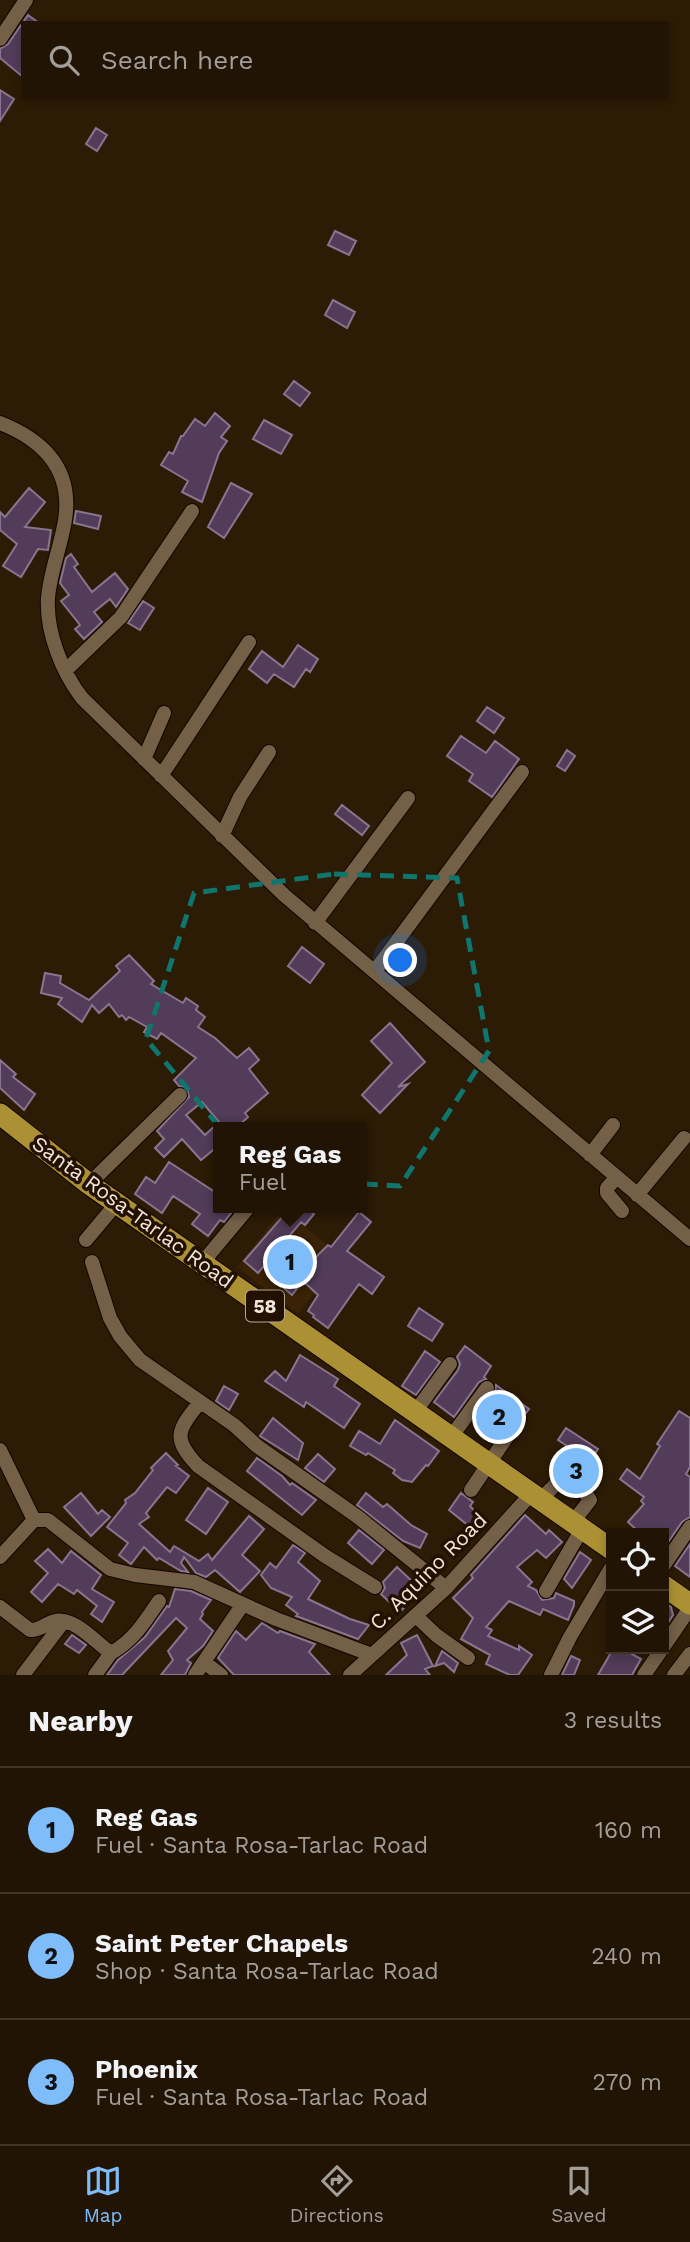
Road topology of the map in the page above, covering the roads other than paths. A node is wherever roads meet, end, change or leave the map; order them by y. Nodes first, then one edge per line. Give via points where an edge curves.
1 (26, 0) edge
2 (0, 39) edge
3 (0, 423) edge
4 (192, 511) dead end
5 (249, 642) dead end
6 (66, 670) junction
7 (164, 713) dead end
8 (269, 752) dead end
9 (144, 759) junction
10 (522, 772) dead end
11 (161, 776) junction
12 (408, 798) dead end
13 (222, 836) junction
14 (315, 923) junction
15 (375, 971) junction
16 (180, 1095) dead end
17 (3, 1122) edge
18 (613, 1125) dead end
19 (684, 1138) dead end
20 (590, 1155) junction
21 (617, 1177) junction
22 (89, 1184) junction
23 (637, 1195) junction
24 (117, 1203) junction
25 (622, 1211) dead end
26 (244, 1213) edge
27 (690, 1239) edge
28 (86, 1240) dead end
29 (92, 1262) dead end
30 (202, 1263) junction
31 (450, 1364) dead end
32 (487, 1388) dead end
33 (200, 1402) junction
34 (415, 1412) junction
35 (519, 1419) dead end
36 (451, 1437) junction
37 (0, 1450) edge
38 (489, 1463) junction
39 (568, 1479) dead end
40 (583, 1489) dead end
41 (471, 1490) dead end
42 (537, 1496) junction
43 (34, 1520) junction
44 (578, 1525) junction
45 (690, 1527) edge
46 (606, 1545) edge
47 (0, 1557) edge
48 (669, 1558) edge
49 (606, 1576) edge
50 (375, 1587) dead end
51 (446, 1588) junction
52 (669, 1590) edge
53 (546, 1591) dead end
54 (159, 1601) dead end
55 (243, 1604) junction
56 (690, 1606) edge
57 (0, 1607) edge
58 (416, 1616) junction
59 (64, 1621) junction
60 (669, 1638) edge
61 (111, 1653) junction
62 (658, 1654) edge
63 (690, 1654) edge
64 (372, 1655) junction
65 (468, 1658) dead end
66 (204, 1662) junction
67 (360, 1672) edge
68 (23, 1675) edge
69 (95, 1675) edge
70 (195, 1675) edge
71 (221, 1675) edge
72 (551, 1675) edge
73 (644, 1675) edge
74 (674, 1675) edge

1 - 2 street
3 - 6 street via 43,447 64,486 65,519 48,604 54,640
4 - 6 street via 121,617
5 - 11 street
6 - 9 street via 82,698
7 - 9 street
8 - 13 street
9 - 11 street
10 - 15 street
11 - 13 street
12 - 14 street
13 - 14 street
14 - 15 street
15 - 20 street
16 - 22 street
17 - 22 highway, Santa Rosa-Tarlac Road / 58
18 - 20 street
19 - 23 street
20 - 21 street
21 - 23 street
21 - 25 street via 607,1193
22 - 24 highway, Santa Rosa-Tarlac Road / 58
23 - 27 street
24 - 28 street
24 - 30 highway, Santa Rosa-Tarlac Road / 58
26 - 30 street
29 - 33 street via 110,1318 126,1344 140,1360
30 - 34 highway, Santa Rosa-Tarlac Road / 58
31 - 34 street
32 - 36 street
33 - 50 street via 180,1438 198,1466
33 - 51 street via 358,1517
34 - 36 highway, Santa Rosa-Tarlac Road / 58
35 - 38 street
36 - 38 highway, Santa Rosa-Tarlac Road / 58
37 - 43 street
38 - 41 street
38 - 42 highway, Santa Rosa-Tarlac Road / 58
39 - 42 street, C. Aquino Road
40 - 44 street via 590,1500
42 - 44 highway, Santa Rosa-Tarlac Road / 58
42 - 51 street, C. Aquino Road
43 - 47 street
43 - 55 street via 48,1520 110,1569 194,1582
44 - 46 highway, Santa Rosa-Tarlac Road / 58
44 - 53 street
45 - 48 street
49 - 72 street
51 - 58 street, C. Aquino Road
52 - 56 highway
54 - 61 street via 141,1628
55 - 64 street
55 - 66 street
56 - 60 street
57 - 59 street via 30,1630
58 - 64 street, C. Aquino Road
58 - 65 street
59 - 61 street
59 - 68 street
61 - 69 street
62 - 73 street
63 - 74 street
64 - 67 street, C. Aquino Road
66 - 70 street
66 - 71 street

